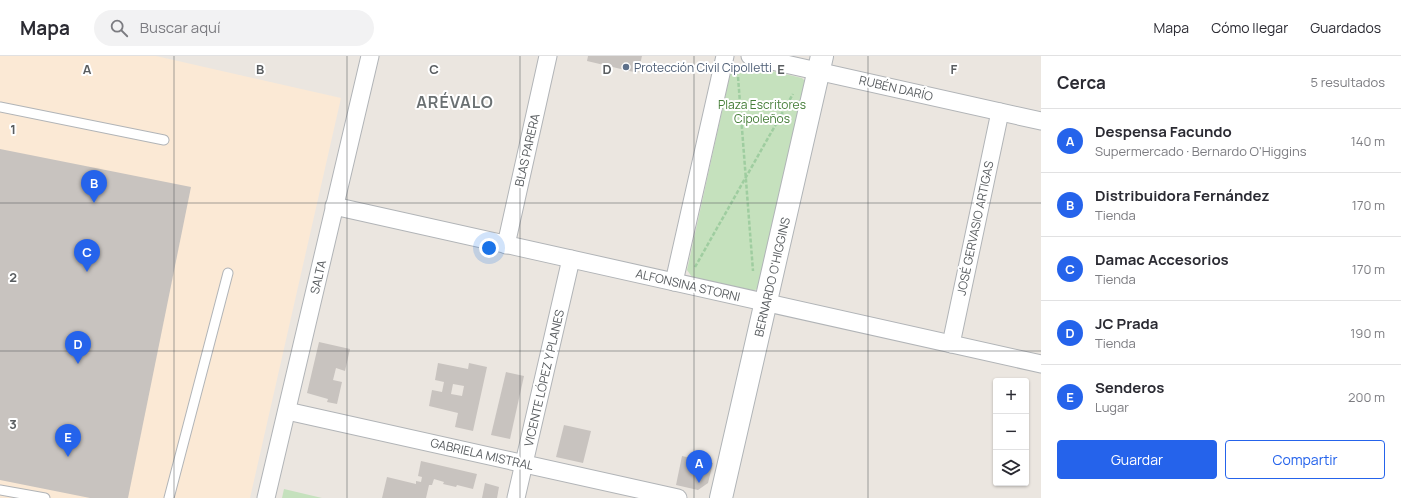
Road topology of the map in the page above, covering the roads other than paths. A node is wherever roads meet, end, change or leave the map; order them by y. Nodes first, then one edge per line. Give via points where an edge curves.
1 (370, 56) edge
2 (548, 56) edge
3 (725, 56) edge
4 (750, 56) edge
5 (821, 64) edge
6 (0, 107) edge
7 (1000, 112) junction
8 (1041, 121) edge
9 (164, 140) dead end
10 (334, 206) junction
11 (506, 244) junction
12 (571, 259) junction
13 (228, 273) dead end
14 (674, 282) junction
15 (766, 303) junction
16 (951, 344) junction
17 (1041, 364) edge
18 (287, 411) junction
19 (524, 464) junction
20 (0, 490) edge
21 (45, 498) edge
22 (169, 498) edge
23 (266, 498) edge
24 (516, 498) edge
25 (678, 498) edge
26 (721, 498) edge

1 - 10 street, SALTA
2 - 11 street, BLAS PARERA
3 - 14 street
4 - 5 street, RUBÉN DARÍO
5 - 7 street, RUBÉN DARÍO
5 - 15 main road, BERNARDO O'HIGGINS
6 - 9 lane
7 - 8 street, RUBÉN DARÍO
7 - 16 street, JOSÉ GERVASIO ARTIGAS
10 - 11 street, ALFONSINA STORNI
10 - 18 street, SALTA
11 - 12 street, ALFONSINA STORNI
12 - 14 street, ALFONSINA STORNI
12 - 19 street, VICENTE LÓPEZ Y PLANES
13 - 22 lane
14 - 15 street, ALFONSINA STORNI
15 - 16 street, ALFONSINA STORNI
15 - 26 main road, BERNARDO O'HIGGINS
16 - 17 street, ALFONSINA STORNI
18 - 19 street, GABRIELA MISTRAL
18 - 23 street, SALTA
19 - 24 street, VICENTE LÓPEZ Y PLANES
19 - 25 street, GABRIELA MISTRAL
20 - 21 lane

